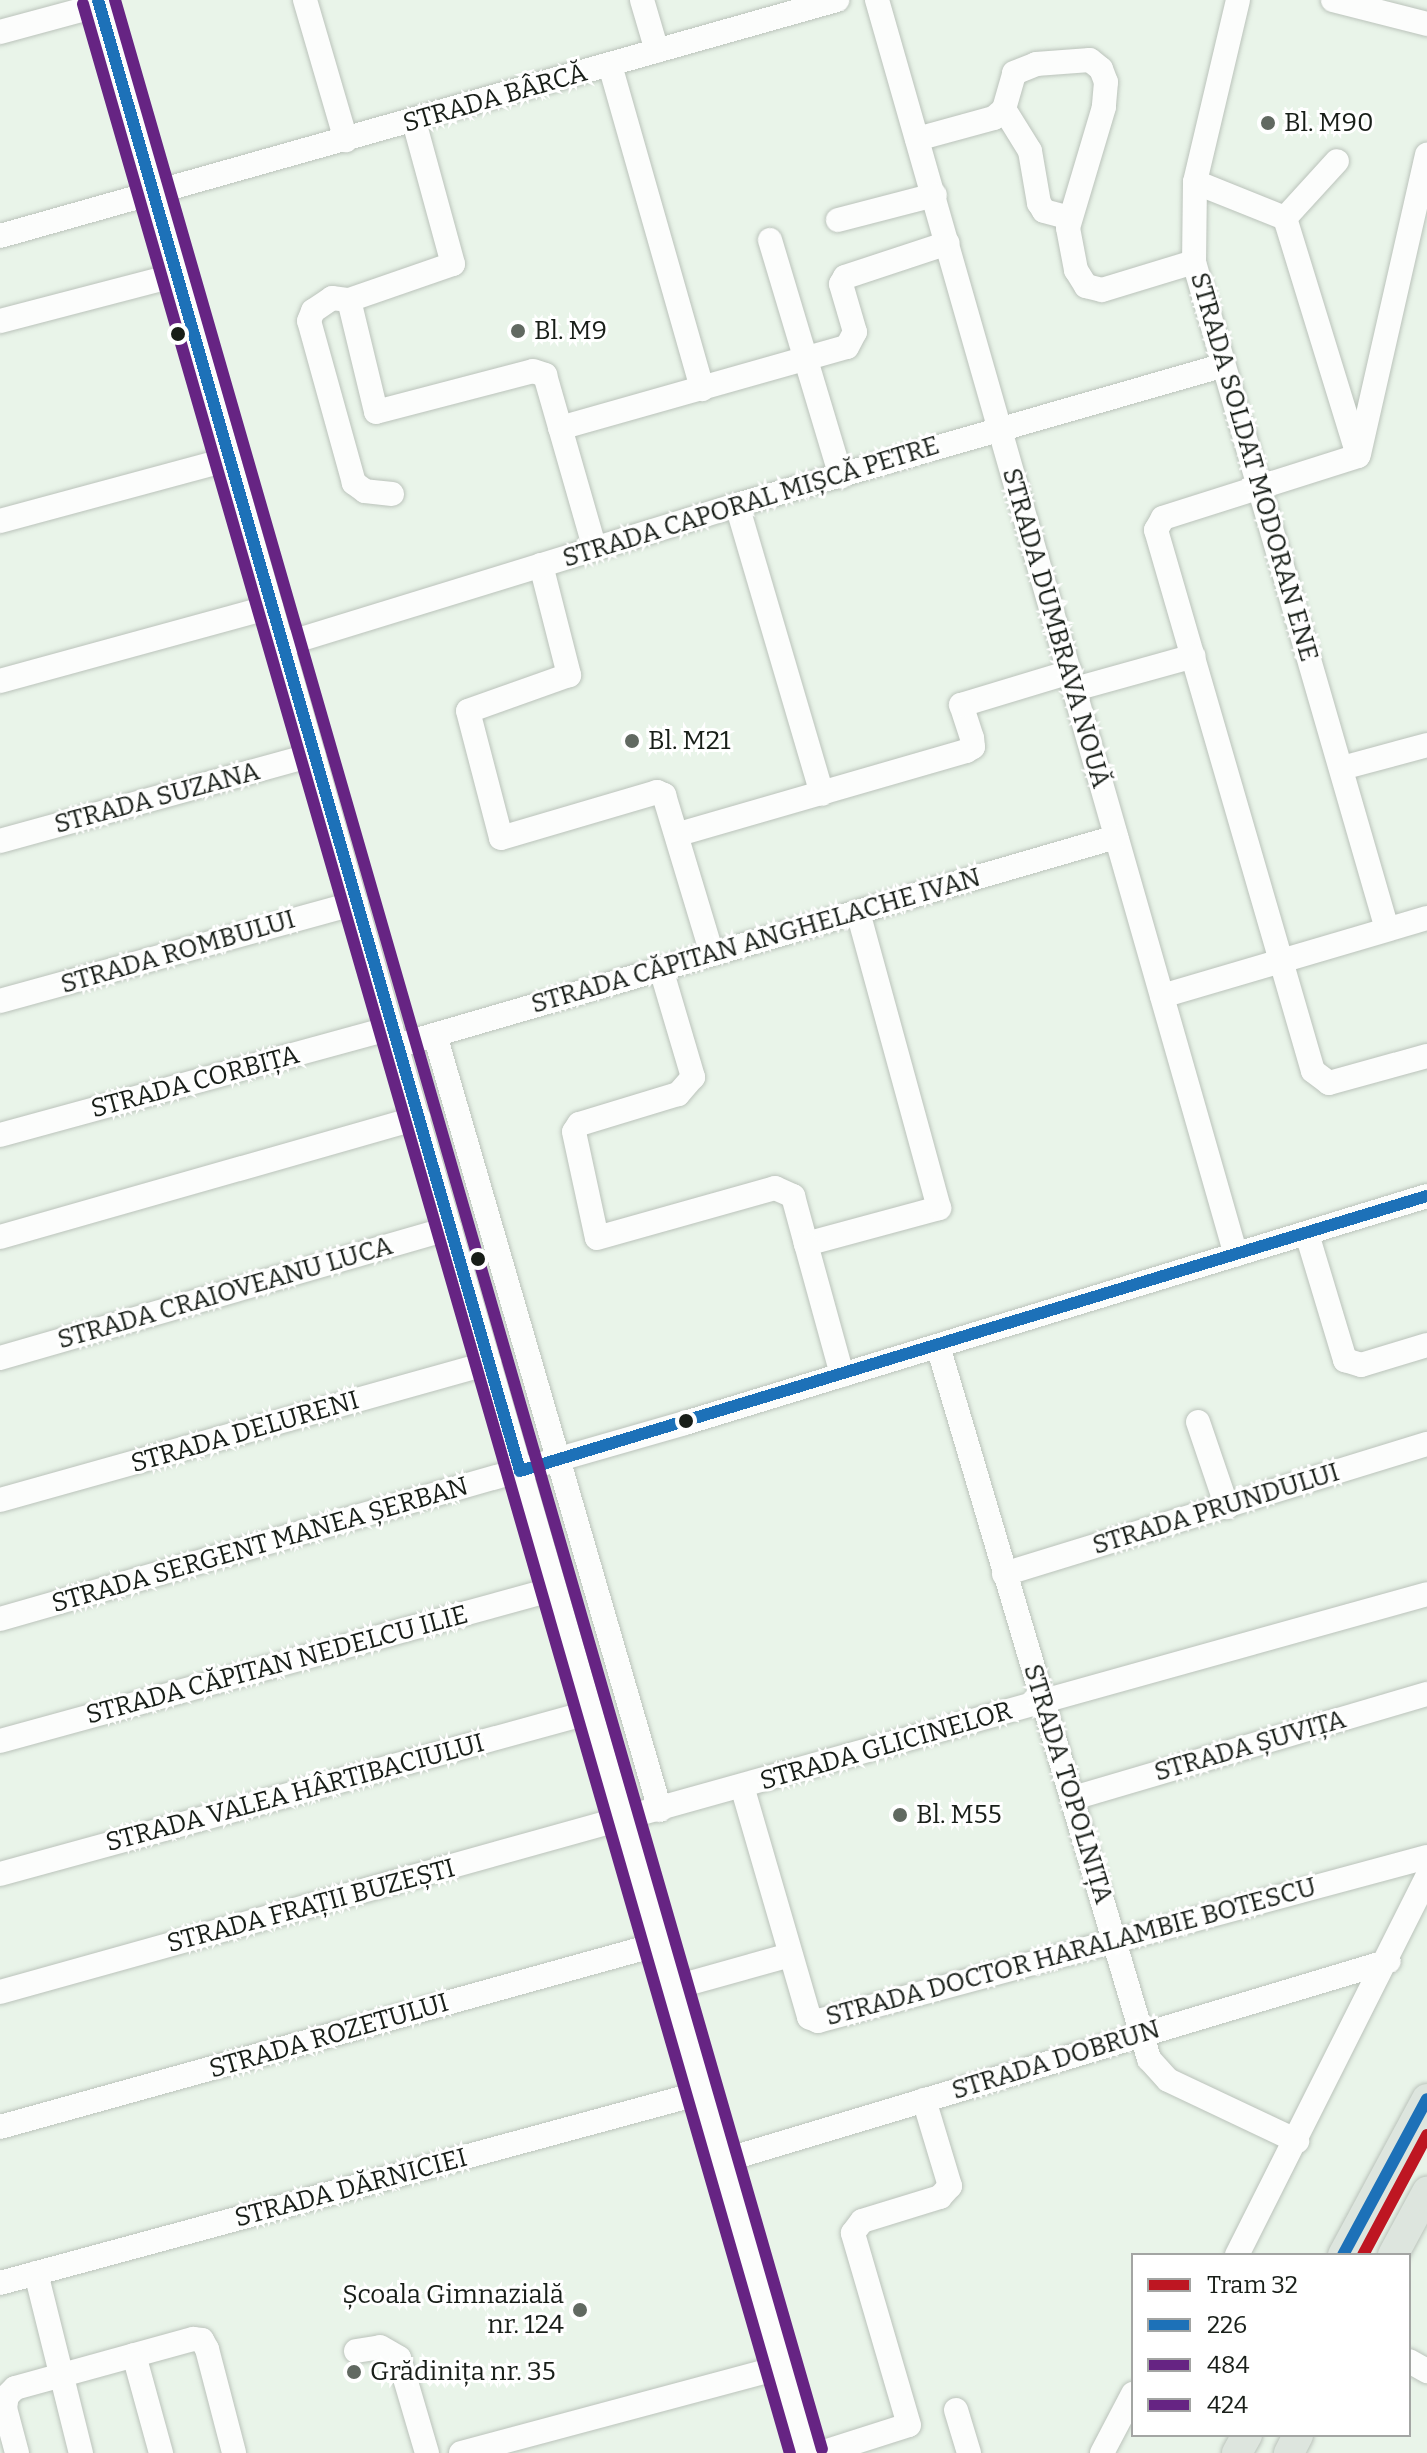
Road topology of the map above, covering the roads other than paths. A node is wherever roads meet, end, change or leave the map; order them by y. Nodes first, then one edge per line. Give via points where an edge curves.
1 (305, 0) edge
2 (642, 0) edge
3 (837, 0) edge
4 (877, 0) edge
5 (1238, 0) edge
6 (1333, 0) edge
7 (99, 3) edge
8 (1427, 24) edge
9 (0, 32) edge
10 (657, 51) junction
11 (610, 65) junction
12 (1004, 109) junction
13 (414, 121) junction
14 (917, 139) junction
15 (346, 140) junction
16 (1427, 155) edge
17 (1337, 161) dead end
18 (1195, 182) junction
19 (153, 194) junction
20 (935, 195) junction
21 (1070, 218) junction
22 (1285, 218) junction
23 (838, 220) dead end
24 (0, 236) edge
25 (770, 240) dead end
26 (948, 243) junction
27 (1194, 262) junction
28 (176, 275) junction
29 (349, 300) junction
30 (0, 321) edge
31 (806, 360) junction
32 (1221, 366) junction
33 (702, 389) junction
34 (560, 428) junction
35 (1000, 428) junction
36 (1358, 456) junction
37 (229, 459) junction
38 (841, 477) junction
39 (1260, 489) junction
40 (392, 494) dead end
41 (737, 505) junction
42 (0, 521) edge
43 (595, 549) junction
44 (541, 565) junction
45 (271, 607) junction
46 (282, 645) junction
47 (1194, 656) junction
48 (1072, 680) junction
49 (0, 681) edge
50 (1427, 745) edge
51 (313, 755) junction
52 (1342, 768) junction
53 (822, 794) junction
54 (679, 834) junction
55 (1116, 837) junction
56 (0, 841) edge
57 (356, 903) junction
58 (858, 912) junction
59 (1427, 918) edge
60 (1387, 929) junction
61 (712, 954) junction
62 (1280, 961) junction
63 (661, 969) junction
64 (1162, 996) junction
65 (0, 1001) edge
66 (435, 1035) junction
67 (394, 1037) junction
68 (1427, 1056) edge
69 (418, 1118) junction
70 (0, 1135) edge
71 (1427, 1196) edge
72 (450, 1228) junction
73 (1307, 1234) junction
74 (0, 1237) edge
75 (806, 1244) junction
76 (1236, 1255) junction
77 (1427, 1345) edge
78 (938, 1346) junction
79 (0, 1358) edge
80 (489, 1363) junction
81 (842, 1375) junction
82 (1198, 1422) dead end
83 (1427, 1444) edge
84 (558, 1460) junction
85 (520, 1471) junction
86 (0, 1500) edge
87 (1227, 1507) junction
88 (1004, 1574) junction
89 (554, 1589) junction
90 (1427, 1594) edge
91 (0, 1619) edge
92 (1427, 1694) edge
93 (1043, 1702) junction
94 (591, 1712) junction
95 (0, 1741) edge
96 (742, 1786) junction
97 (1073, 1798) junction
98 (660, 1810) junction
99 (622, 1820) junction
100 (1427, 1857) edge
101 (0, 1874) edge
102 (1427, 1878) edge
103 (1115, 1939) junction
104 (659, 1944) junction
105 (790, 1955) junction
106 (1389, 1961) junction
107 (672, 1988) junction
108 (0, 1992) edge
109 (1142, 2034) junction
110 (701, 2093) junction
111 (1427, 2099) edge
112 (924, 2100) junction
113 (0, 2127) edge
114 (1297, 2141) junction
115 (722, 2161) junction
116 (1427, 2192) edge
117 (1238, 2253) edge
118 (1344, 2253) edge
119 (1394, 2253) edge
120 (36, 2273) junction
121 (0, 2283) edge
122 (356, 2351) dead end
123 (134, 2355) junction
124 (782, 2367) junction
125 (62, 2375) junction
126 (1131, 2398) edge
127 (956, 2410) dead end
128 (17, 2453) edge
129 (81, 2453) edge
130 (161, 2453) edge
131 (234, 2453) edge
132 (427, 2453) edge
133 (461, 2453) edge
134 (807, 2453) edge
135 (821, 2453) edge
136 (969, 2453) edge
137 (1102, 2453) edge

1 - 15 street
2 - 10 street
3 - 10 street, STRADA BÂRCĂ
4 - 14 street, STRADA DUMBRAVA NOUĂ
5 - 18 street, STRADA SOLDAT MODORAN ENE
6 - 8 street
7 - 9 street
7 - 19 street
10 - 11 street, STRADA BÂRCĂ
11 - 13 street, STRADA BÂRCĂ
11 - 33 street
12 - 14 street via 994,118
12 - 21 street via 1030,151 1039,203 1044,211
12 - 21 street via 1014,73 1070,58 1090,60 1101,69 1104,107
13 - 15 street, STRADA BÂRCĂ
13 - 29 street via 453,264
14 - 20 street, STRADA DUMBRAVA NOUĂ
15 - 19 street, STRADA BÂRCĂ
16 - 36 street
17 - 22 street
18 - 22 street
18 - 27 street, STRADA SOLDAT MODORAN ENE
19 - 24 street, STRADA BÂRCĂ
19 - 28 street
20 - 23 street
20 - 26 street, STRADA DUMBRAVA NOUĂ
21 - 27 street via 1069,251 1086,286 1119,286
22 - 36 street
25 - 31 street
26 - 31 street via 845,277 841,284 855,340
26 - 35 street, STRADA DUMBRAVA NOUĂ
27 - 32 street, STRADA SOLDAT MODORAN ENE
28 - 30 street
28 - 37 street
29 - 34 street via 376,412 539,371
29 - 40 street via 332,298 309,321 354,483 365,491
31 - 33 street
31 - 38 street
32 - 35 street, STRADA CAPORAL MIȘCĂ PETRE
32 - 39 street, STRADA SOLDAT MODORAN ENE
33 - 34 street
34 - 43 street
35 - 38 street, STRADA CAPORAL MIȘCĂ PETRE
35 - 48 street, STRADA DUMBRAVA NOUĂ
36 - 39 street
37 - 42 street
37 - 45 street
38 - 41 street, STRADA CAPORAL MIȘCĂ PETRE
39 - 47 street via 1158,523
39 - 52 street, STRADA SOLDAT MODORAN ENE
41 - 43 street, STRADA CAPORAL MIȘCĂ PETRE
41 - 53 street
43 - 44 street, STRADA CAPORAL MIȘCĂ PETRE
44 - 46 street, STRADA CAPORAL MIȘCĂ PETRE
44 - 54 street via 569,675 468,711 501,838 657,792 668,800
45 - 46 street
45 - 49 street
46 - 51 street
47 - 48 street
47 - 62 street
48 - 53 street via 961,705 973,747
48 - 55 street, STRADA DUMBRAVA NOUĂ
50 - 52 street
51 - 56 street, STRADA SUZANA
51 - 57 street
52 - 60 street, STRADA SOLDAT MODORAN ENE
53 - 54 street
54 - 61 street
55 - 58 street, STRADA CĂPITAN ANGHELACHE IVAN
55 - 64 street, STRADA DUMBRAVA NOUĂ
57 - 65 street, STRADA ROMBULUI
57 - 67 street
58 - 61 street, STRADA CĂPITAN ANGHELACHE IVAN
58 - 75 street via 939,1208
59 - 60 street
60 - 62 street
61 - 63 street, STRADA CĂPITAN ANGHELACHE IVAN
62 - 64 street
62 - 68 street via 1313,1071 1329,1083
63 - 66 street, STRADA CĂPITAN ANGHELACHE IVAN
63 - 75 street via 693,1077 678,1094 579,1124 574,1132 597,1238 775,1188 793,1196
64 - 76 street, STRADA DUMBRAVA NOUĂ
66 - 67 street, STRADA CĂPITAN ANGHELACHE IVAN
66 - 84 street
67 - 69 street
67 - 70 street, STRADA CORBIȚA
69 - 72 street
69 - 74 street
71 - 73 street, STRADA SERGENT MANEA ȘERBAN
72 - 79 street, STRADA CRAIOVEANU LUCA
72 - 80 street
73 - 76 street, STRADA SERGENT MANEA ȘERBAN
73 - 77 street via 1345,1360 1361,1365
75 - 81 street
76 - 78 street, STRADA SERGENT MANEA ȘERBAN
78 - 81 street, STRADA SERGENT MANEA ȘERBAN
78 - 88 street, STRADA TOPOLNIȚA
80 - 85 street
80 - 86 street, STRADA DELURENI
81 - 84 street, STRADA SERGENT MANEA ȘERBAN
82 - 87 street
83 - 87 street, STRADA PRUNDULUI
84 - 85 street, STRADA SERGENT MANEA ȘERBAN
84 - 98 street
85 - 89 street
85 - 91 street, STRADA SERGENT MANEA ȘERBAN
87 - 88 street, STRADA PRUNDULUI
88 - 93 street, STRADA TOPOLNIȚA
89 - 94 street
89 - 95 street, STRADA CĂPITAN NEDELCU ILIE
90 - 93 street, STRADA GLICINELOR
92 - 97 street, STRADA ȘUVIȚA
93 - 96 street, STRADA GLICINELOR
93 - 97 street, STRADA TOPOLNIȚA
94 - 99 street
94 - 101 street, STRADA VALEA HÂRTIBACIULUI
96 - 98 street, STRADA GLICINELOR
96 - 105 street, STRADA DOCTOR HARALAMBIE BOTESCU
97 - 103 street, STRADA TOPOLNIȚA
98 - 99 street, STRADA GLICINELOR
99 - 104 street
99 - 108 street, STRADA FRAȚII BUZEȘTI
100 - 103 street, STRADA DOCTOR HARALAMBIE BOTESCU
102 - 106 street
103 - 105 street, STRADA DOCTOR HARALAMBIE BOTESCU via 818,2021 809,2017
103 - 109 street, STRADA TOPOLNIȚA
104 - 107 street
104 - 113 street, STRADA ROZETULUI
105 - 107 street
106 - 109 street, STRADA DOBRUN
106 - 114 street
107 - 110 street
109 - 112 street, STRADA DOBRUN
109 - 114 street, STRADA TOPOLNIȚA via 1149,2059 1168,2080
110 - 115 street
110 - 120 street, STRADA DĂRNICIEI
111 - 118 main road
112 - 115 street, STRADA DOBRUN
112 - 135 street via 950,2186 940,2197 862,2221 853,2233 909,2425
114 - 117 street
115 - 124 street
116 - 119 main road
120 - 121 street, STRADA DĂRNICIEI
120 - 125 street
122 - 132 street via 380,2347 399,2358
123 - 125 street
123 - 130 street
123 - 131 street via 202,2340
124 - 133 street
124 - 134 street
125 - 128 street via 15,2388 7,2396
125 - 129 street
126 - 137 street
127 - 136 street

